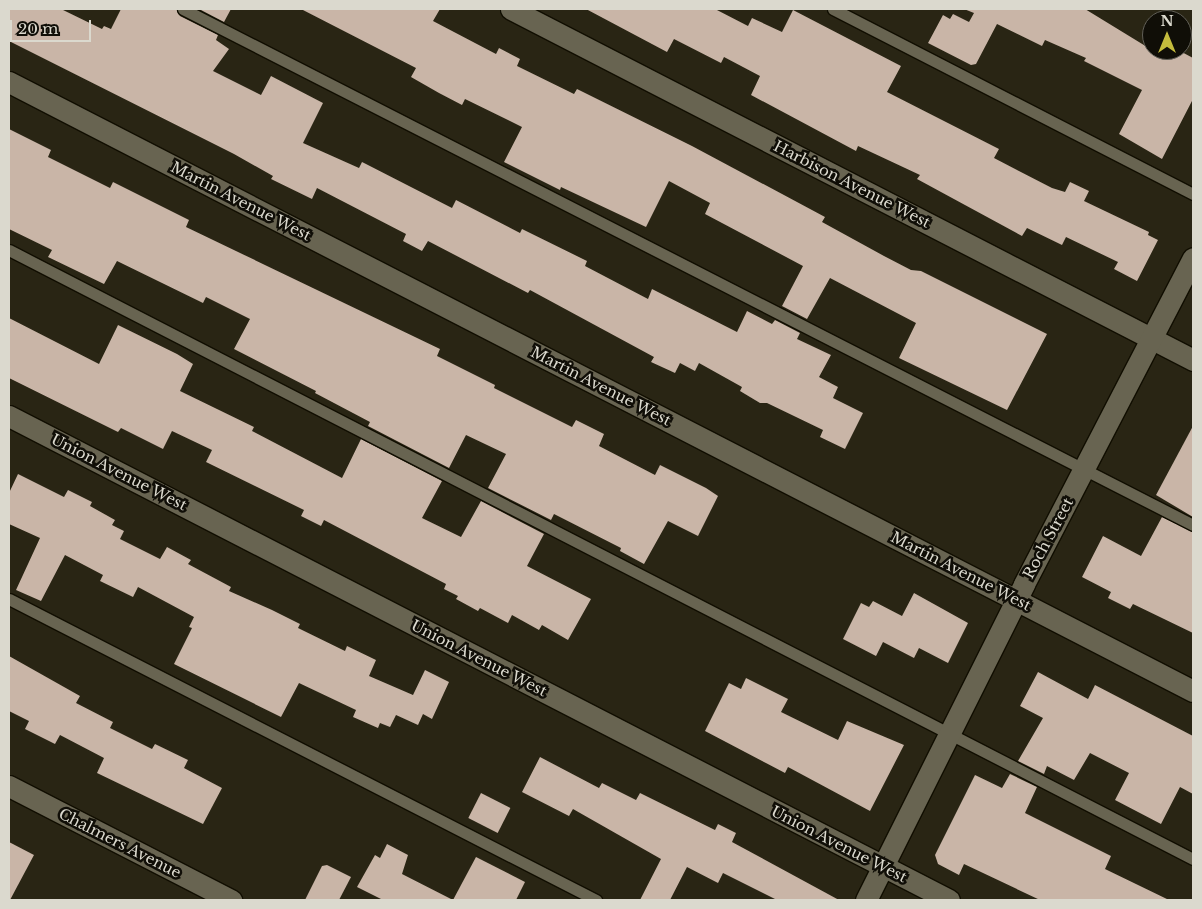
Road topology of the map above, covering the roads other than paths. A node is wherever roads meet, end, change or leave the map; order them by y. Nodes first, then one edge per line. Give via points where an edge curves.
1 (183, 9) edge
2 (511, 9) edge
3 (833, 9) edge
4 (9, 82) edge
5 (1193, 194) edge
6 (9, 250) edge
7 (1193, 258) edge
8 (1152, 338) junction
9 (1193, 360) edge
10 (9, 416) edge
11 (1084, 468) junction
12 (1193, 525) edge
13 (9, 599) edge
14 (1016, 599) junction
15 (1193, 690) edge
16 (951, 734) junction
17 (9, 786) edge
18 (1193, 859) edge
19 (885, 867) junction
20 (231, 900) edge
21 (596, 900) edge
22 (866, 900) edge
23 (949, 900) edge

1 - 11 lane
2 - 8 street, Harbison Avenue West
3 - 5 lane
4 - 14 street, Martin Avenue West
6 - 16 lane
7 - 8 street, Roch Street
8 - 9 street, Harbison Avenue West
8 - 11 street, Roch Street
10 - 19 street, Union Avenue West
11 - 12 lane
11 - 14 street, Roch Street
13 - 21 lane
14 - 15 street, Martin Avenue West
14 - 16 street, Roch Street
16 - 18 lane
16 - 19 street, Roch Street
17 - 20 street, Chalmers Avenue
19 - 22 street, Roch Street
19 - 23 street, Union Avenue West

